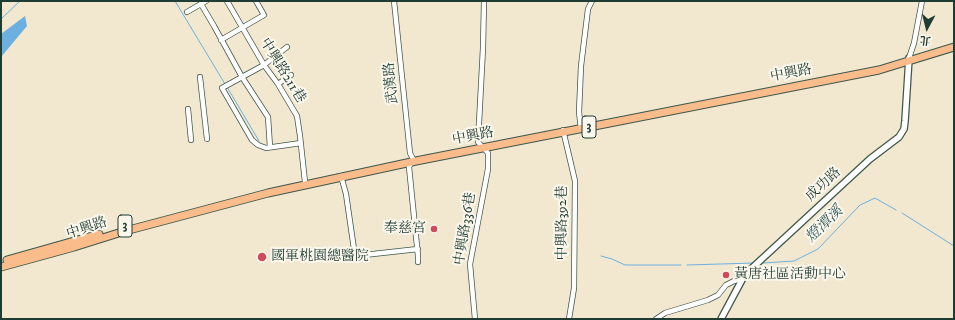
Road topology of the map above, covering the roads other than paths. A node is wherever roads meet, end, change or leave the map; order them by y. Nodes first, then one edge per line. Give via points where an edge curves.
1 (206, 1) edge
2 (228, 1) edge
3 (256, 1) edge
4 (394, 1) edge
5 (484, 1) edge
6 (592, 1) edge
7 (922, 1) edge
8 (201, 4) junction
9 (187, 12) dead end
10 (243, 28) junction
11 (222, 40) junction
12 (954, 44) edge
13 (287, 47) dead end
14 (954, 48) edge
15 (909, 60) junction
16 (264, 65) junction
17 (291, 75) dead end
18 (200, 77) dead end
19 (242, 77) junction
20 (278, 84) junction
21 (188, 108) dead end
22 (581, 127) junction
23 (563, 131) junction
24 (207, 139) dead end
25 (191, 140) dead end
26 (301, 143) junction
27 (270, 147) junction
28 (482, 147) junction
29 (412, 161) junction
30 (341, 176) junction
31 (305, 182) junction
32 (418, 249) junction
33 (1, 262) edge
34 (418, 262) dead end
35 (1, 267) edge
36 (743, 278) junction
37 (475, 319) edge
38 (569, 319) edge
39 (656, 319) edge
40 (721, 319) edge

1 - 8 street
2 - 10 street, 中興路211巷
3 - 10 street via 264,15
4 - 29 street, 武漢路
5 - 28 street, 中興路336巷 via 478,123 478,142
6 - 22 street via 588,8 581,66
7 - 15 street
8 - 9 street
8 - 11 street
10 - 11 street
10 - 16 street, 中興路211巷
11 - 19 street
12 - 15 main road, 中興路 / 3
13 - 16 street
14 - 15 main road, 中興路 / 3
15 - 22 main road, 中興路 / 3 via 746,91
15 - 36 street, 成功路 via 904,130 899,137 870,159
16 - 19 street
16 - 20 street, 中興路211巷
17 - 20 street
18 - 24 street
19 - 27 street via 268,117
19 - 27 street via 224,86 252,140 263,147
20 - 26 street, 中興路211巷 via 297,116
21 - 25 street
22 - 23 main road, 中興路 / 3
23 - 28 main road, 中興路 / 3
23 - 38 street, 中興路392巷 via 575,181 574,288
26 - 27 street
26 - 31 street, 中興路211巷
28 - 29 main road, 中興路 / 3
28 - 37 street, 中興路336巷 via 488,153 488,169 470,264
29 - 30 main road, 中興路 / 3
29 - 32 street, 武漢路 via 410,167
30 - 31 main road, 中興路 / 3
30 - 32 street via 355,256
30 - 35 main road, 中興路 / 3 via 125,231
31 - 33 main road, 中興路 / 3 via 125,226
32 - 34 street, 武漢路
36 - 39 street via 726,286 718,295 708,300 665,313
36 - 40 street, 成功路

